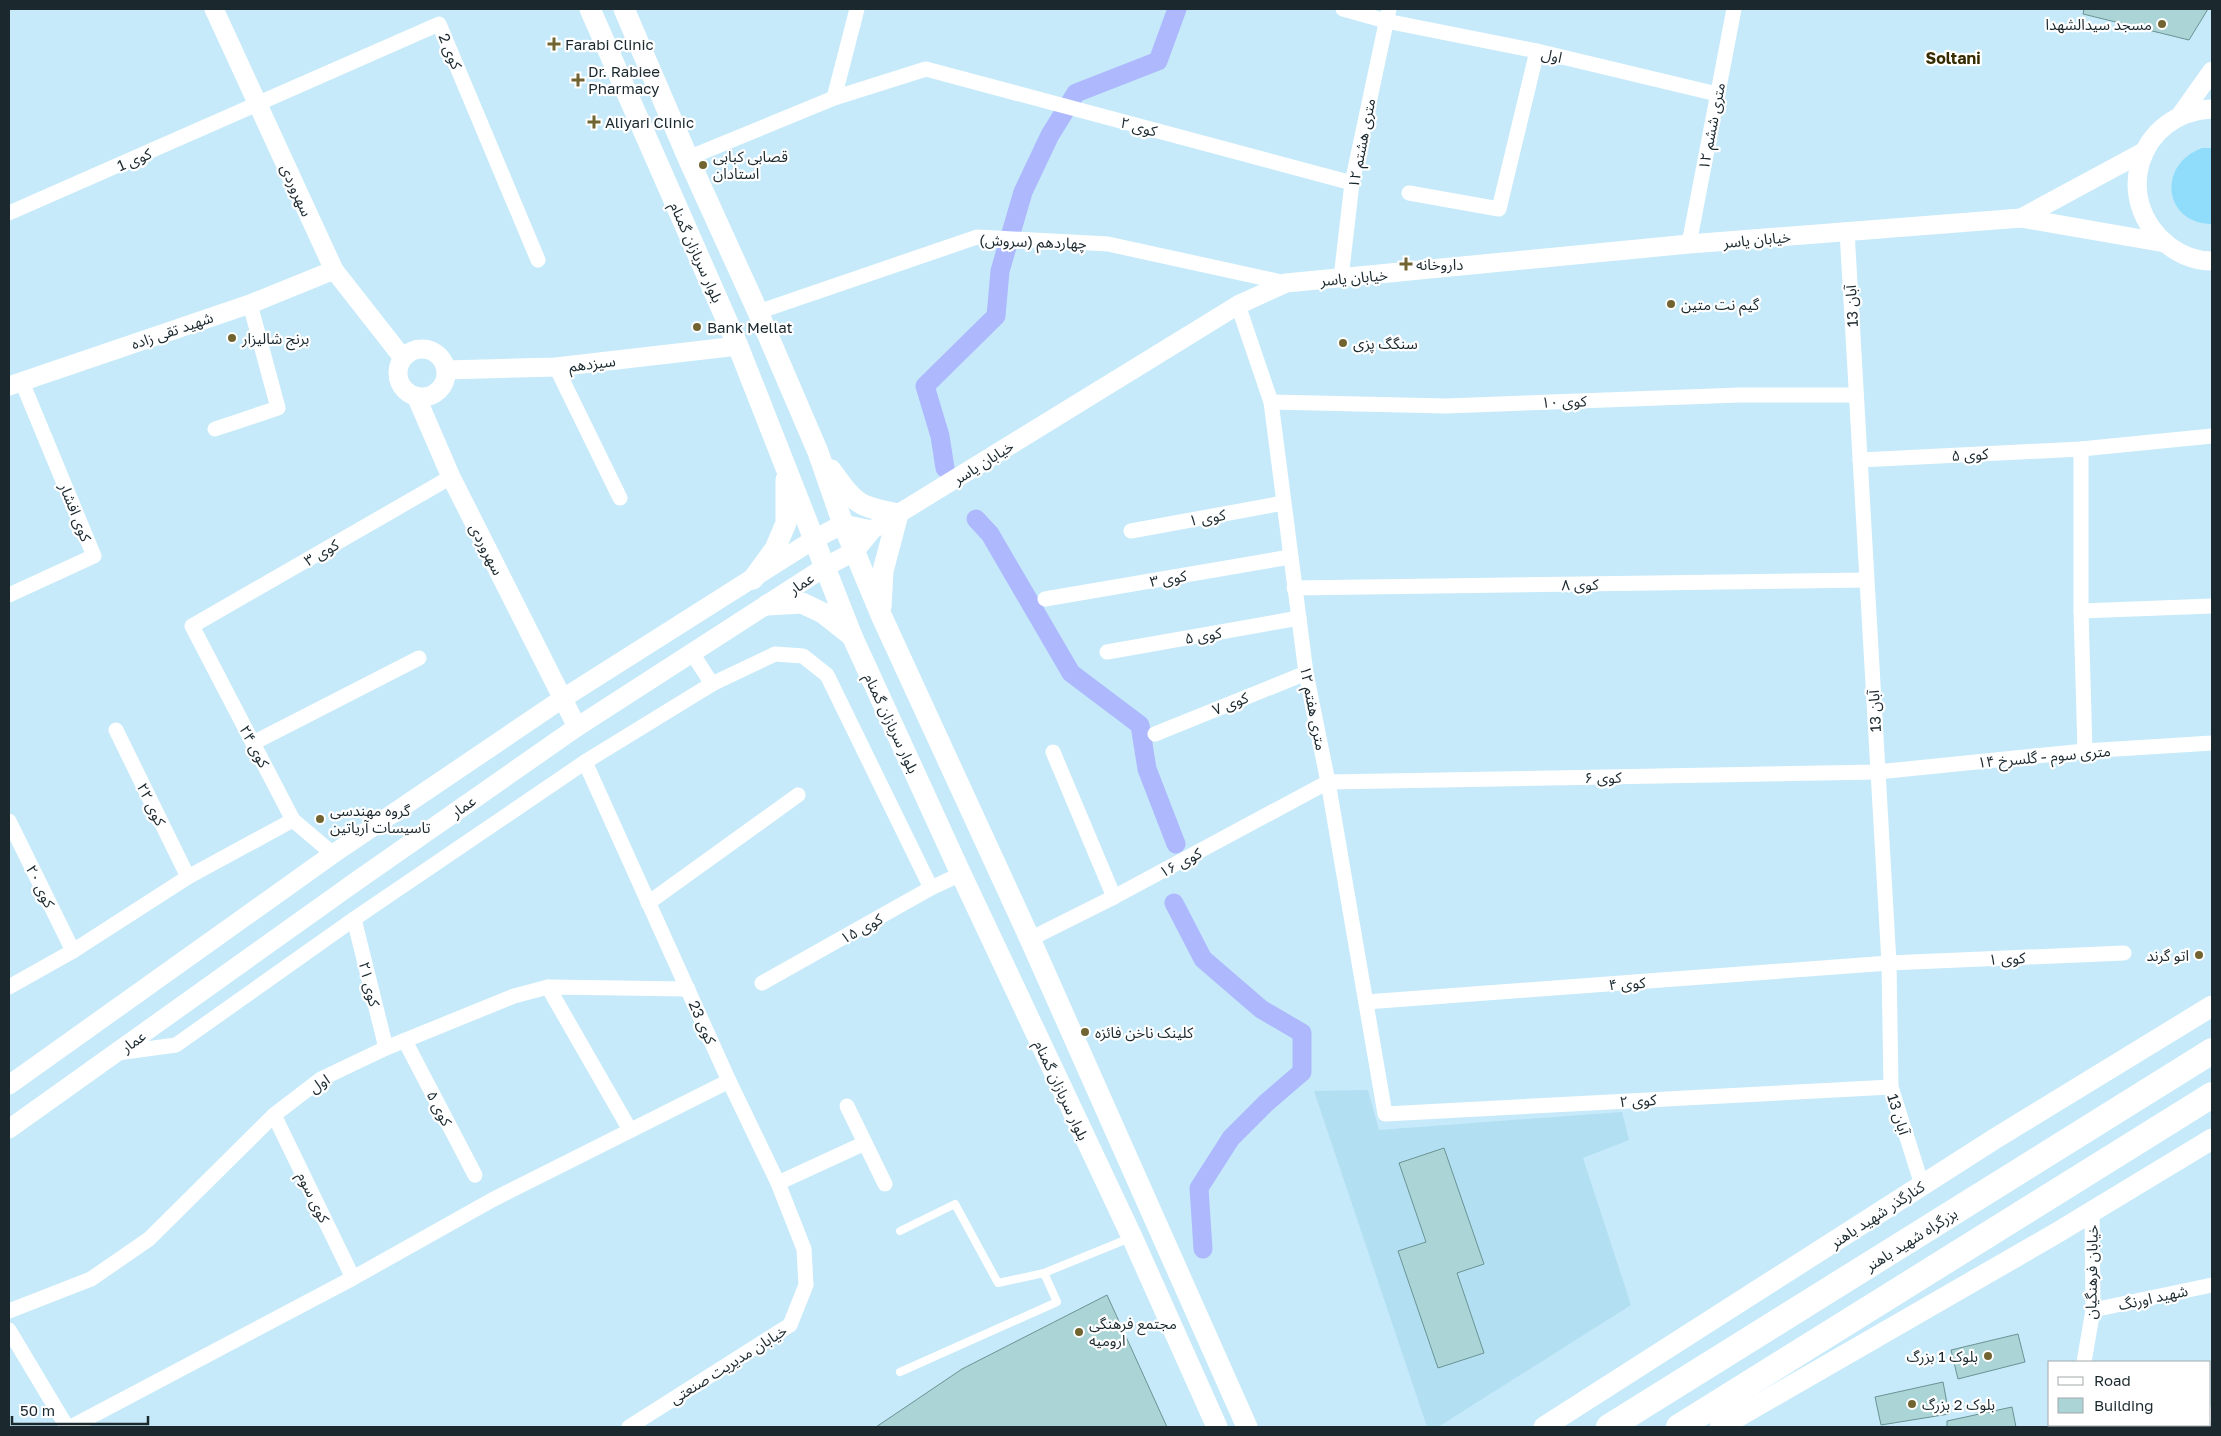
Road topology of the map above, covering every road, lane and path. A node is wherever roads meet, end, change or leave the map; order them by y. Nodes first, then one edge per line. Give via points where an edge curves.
1 (214, 9) edge
2 (590, 9) edge
3 (624, 9) edge
4 (857, 9) edge
5 (1343, 9) edge
6 (1734, 9) edge
7 (1388, 15) edge
8 (1537, 51) junction
9 (2212, 71) edge
10 (1717, 94) junction
11 (834, 98) junction
12 (259, 105) junction
13 (2212, 109) edge
14 (2180, 116) junction
15 (2145, 151) junction
16 (688, 158) junction
17 (1352, 183) junction
18 (1409, 193) dead end
19 (9, 213) edge
20 (2021, 218) junction
21 (1847, 231) junction
22 (2166, 243) junction
23 (1689, 244) junction
24 (538, 260) dead end
25 (2212, 261) edge
26 (334, 270) junction
27 (1341, 278) junction
28 (1286, 283) junction
29 (250, 304) junction
30 (1238, 306) junction
31 (758, 312) junction
32 (738, 346) junction
33 (403, 358) junction
34 (556, 367) junction
35 (446, 370) junction
36 (15, 384) edge
37 (1856, 395) junction
38 (416, 396) junction
39 (1271, 402) junction
40 (215, 429) dead end
41 (2212, 436) edge
42 (2081, 449) junction
43 (818, 452) junction
44 (1860, 460) junction
45 (786, 464) junction
46 (451, 478) junction
47 (620, 498) dead end
48 (1284, 503) junction
49 (898, 514) junction
50 (843, 524) junction
51 (872, 530) junction
52 (1131, 530) dead end
53 (812, 540) junction
54 (855, 550) junction
55 (1290, 557) junction
56 (825, 567) junction
57 (753, 578) junction
58 (1866, 580) junction
59 (1294, 588) junction
60 (9, 595) edge
61 (1045, 599) dead end
62 (767, 605) junction
63 (2212, 606) edge
64 (2081, 611) junction
65 (881, 615) junction
66 (1299, 618) junction
67 (192, 626) joint
68 (852, 636) junction
69 (1107, 652) dead end
70 (692, 653) junction
71 (419, 658) dead end
72 (1306, 673) junction
73 (712, 684) junction
74 (562, 699) junction
75 (577, 727) junction
76 (116, 730) dead end
77 (1155, 734) dead end
78 (253, 743) junction
79 (2212, 743) edge
80 (2085, 751) junction
81 (1053, 752) dead end
82 (585, 762) junction
83 (1877, 772) junction
84 (1328, 782) junction
85 (798, 795) dead end
86 (294, 820) junction
87 (9, 821) edge
88 (334, 854) junction
89 (961, 874) junction
90 (188, 878) junction
91 (931, 888) junction
92 (1114, 897) junction
93 (648, 903) junction
94 (354, 919) junction
95 (1030, 939) junction
96 (73, 951) junction
97 (2124, 952) dead end
98 (1889, 963) junction
99 (762, 983) dead end
100 (9, 987) edge
101 (548, 988) junction
102 (688, 989) junction
103 (1366, 1002) junction
104 (2212, 1006) edge
105 (405, 1041) junction
106 (386, 1048) junction
107 (2210, 1052) edge
108 (117, 1053) junction
109 (729, 1081) junction
110 (9, 1085) edge
111 (1891, 1087) junction
112 (2212, 1095) edge
113 (848, 1106) dead end
114 (1385, 1114) joint
115 (274, 1115) junction
116 (9, 1130) edge
117 (630, 1130) junction
118 (2212, 1139) edge
119 (865, 1143) junction
120 (475, 1175) dead end
121 (778, 1183) junction
122 (885, 1184) dead end
123 (1922, 1185) junction
124 (2092, 1210) junction
125 (900, 1231) dead end
126 (1132, 1237) junction
127 (1044, 1273) junction
128 (353, 1278) junction
129 (2212, 1284) edge
130 (806, 1285) joint
131 (2093, 1310) junction
132 (9, 1311) edge
133 (9, 1330) edge
134 (2084, 1361) edge
135 (900, 1372) dead end
136 (1243, 1419) edge
137 (1731, 1424) edge
138 (69, 1427) edge
139 (629, 1427) edge
140 (1217, 1427) edge
141 (1258, 1427) edge
142 (1544, 1427) edge
143 (1609, 1427) edge
144 (1679, 1427) edge

1 - 12 street, سهروردی
2 - 32 main road, بلوار سربازان گمنام
3 - 16 main road, بلوار سربازان گمنام
4 - 11 street
5 - 7 street
6 - 10 street, ۱۲ متری ششم
7 - 8 street, اول
7 - 17 street, ۱۲ متری هشتم
8 - 10 street, اول
8 - 18 street via 1499,208
9 - 14 street
10 - 23 street, ۱۲ متری ششم
11 - 16 street
11 - 17 street, کوی ۲ via 926,70
12 - 19 street, کوی 1
12 - 24 street, کوی 2 via 440,24
12 - 26 street, سهروردی
13 - 14 street
14 - 15 street via 2152,138
15 - 20 street, خیابان یاسر
15 - 22 street via 2136,188 2138,197 2142,214 2157,237
16 - 31 main road, بلوار سربازان گمنام
17 - 27 street, ۱۲ متری هشتم
20 - 21 street, خیابان یاسر
20 - 22 street, خیابان یاسر
21 - 23 street, خیابان یاسر
21 - 37 street, 13 آبان
22 - 25 street via 2178,253
23 - 27 street, خیابان یاسر
26 - 29 street, شهید تقی زاده
26 - 33 street, سهروردی
27 - 28 street, خیابان یاسر
28 - 30 street, خیابان یاسر
28 - 31 street, چهاردهم (سروش) via 1108,244 977,237
29 - 36 street, شهید تقی زاده
29 - 40 street via 278,408
30 - 39 street, ۱۲ متری هفتم
30 - 49 street, خیابان یاسر
31 - 43 main road, بلوار سربازان گمنام
32 - 34 street, سیزدهم
32 - 45 main road, بلوار سربازان گمنام
33 - 35 street via 416,349 432,351 439,356
33 - 38 street via 397,373 399,381 409,394
34 - 35 street, سیزدهم
34 - 47 street
35 - 38 street via 438,391
36 - 60 street, کوی افشار via 94,556
37 - 39 street, کوی ۱۰ via 1740,395 1446,406
37 - 44 street, 13 آبان
38 - 46 street, سهروردی
39 - 48 street, ۱۲ متری هفتم
41 - 42 street, کوی ۵
42 - 44 street, کوی ۵
42 - 64 street
43 - 49 main road via 852,498 869,508
43 - 50 main road, بلوار سربازان گمنام
44 - 58 street, 13 آبان
45 - 53 main road, بلوار سربازان گمنام
45 - 57 main road via 786,523 775,549
46 - 67 street, کوی ۳
46 - 74 street, سهروردی
48 - 52 street, کوی ۱
48 - 55 street, ۱۲ متری هفتم
49 - 51 street, خیابان یاسر
49 - 65 main road via 883,571
50 - 51 street
50 - 53 street, عمار
50 - 54 main road, بلوار سربازان گمنام
51 - 54 street, خیابان یاسر
53 - 56 main road, بلوار سربازان گمنام
53 - 57 street, عمار
54 - 56 street, عمار
54 - 65 main road, بلوار سربازان گمنام
55 - 59 street, ۱۲ متری هفتم
55 - 61 street, کوی ۳
56 - 62 street, عمار
56 - 68 main road, بلوار سربازان گمنام
57 - 74 street, عمار
58 - 59 street, کوی ۸
58 - 83 street, 13 آبان
59 - 66 street, ۱۲ متری هفتم
62 - 68 main road via 802,603 823,613
62 - 70 street, عمار
63 - 64 street
64 - 80 street
65 - 95 main road, بلوار سربازان گمنام
66 - 69 street, کوی ۵
66 - 72 street, ۱۲ متری هفتم
67 - 78 street, کوی ۲۴
68 - 89 main road, بلوار سربازان گمنام
70 - 73 street
70 - 75 street, عمار
71 - 78 street
72 - 77 street, کوی ۷
72 - 84 street, ۱۲ متری هفتم
73 - 82 street
73 - 91 street via 775,654 803,656 827,675
74 - 75 street, سهروردی
74 - 88 street, عمار
75 - 108 street, عمار
76 - 90 street, کوی ۲۲
78 - 86 street, کوی ۲۴
79 - 80 street, ۱۴ متری سوم - گلسرخ
80 - 83 street, ۱۴ متری سوم - گلسرخ
81 - 92 street
82 - 93 street, کوی 23
82 - 94 street
83 - 84 street, کوی ۶
83 - 98 street, 13 آبان
84 - 92 street, کوی ۱۶
84 - 103 street, ۱۲ متری هفتم
85 - 93 street
86 - 88 street, کوی ۲۴
86 - 90 street
87 - 96 street, کوی ۲۰
88 - 110 street, عمار
89 - 91 street, کوی ۱۵
89 - 126 main road, بلوار سربازان گمنام
90 - 96 street
91 - 99 street, کوی ۱۵
92 - 95 street, کوی ۱۶
93 - 102 street, کوی 23
94 - 106 street, کوی ۲۱
94 - 108 street via 176,1045
95 - 136 main road, بلوار سربازان گمنام
96 - 100 street
97 - 98 street, کوی ۱
98 - 103 street, کوی ۴
98 - 111 street, 13 آبان
101 - 102 street, اول
101 - 105 street, اول via 514,996
101 - 117 street
102 - 109 street, کوی 23
103 - 114 street, ۱۲ متری هفتم
104 - 123 main road, کنارگذر شهید باهنر
105 - 106 street, اول
105 - 120 street, کوی ۵
106 - 115 street, اول via 321,1079
107 - 143 highway, بزرگراه شهید باهنر
108 - 116 street, عمار
109 - 117 street
109 - 121 street, کوی 23
111 - 114 street, کوی ۲
111 - 123 street, 13 آبان
112 - 144 highway
113 - 119 street
115 - 128 street, کوی سوم
115 - 132 street, اول via 149,1240 91,1279
117 - 128 street via 492,1200
118 - 124 main road
119 - 121 street
119 - 122 street
121 - 130 street, کوی 23 via 804,1248
123 - 142 main road, کنارگذر شهید باهنر
124 - 131 street, خیابان فرهنگیان
124 - 137 main road
125 - 127 lane via 955,1204 998,1283
126 - 127 lane
126 - 140 main road, بلوار سربازان گمنام
127 - 135 lane via 1057,1302
128 - 138 street
129 - 131 street, شهید اورنگ
130 - 139 street, خیابان مدیریت صنعتی via 790,1325
131 - 134 street, خیابان فرهنگیان
133 - 138 street
136 - 141 main road

